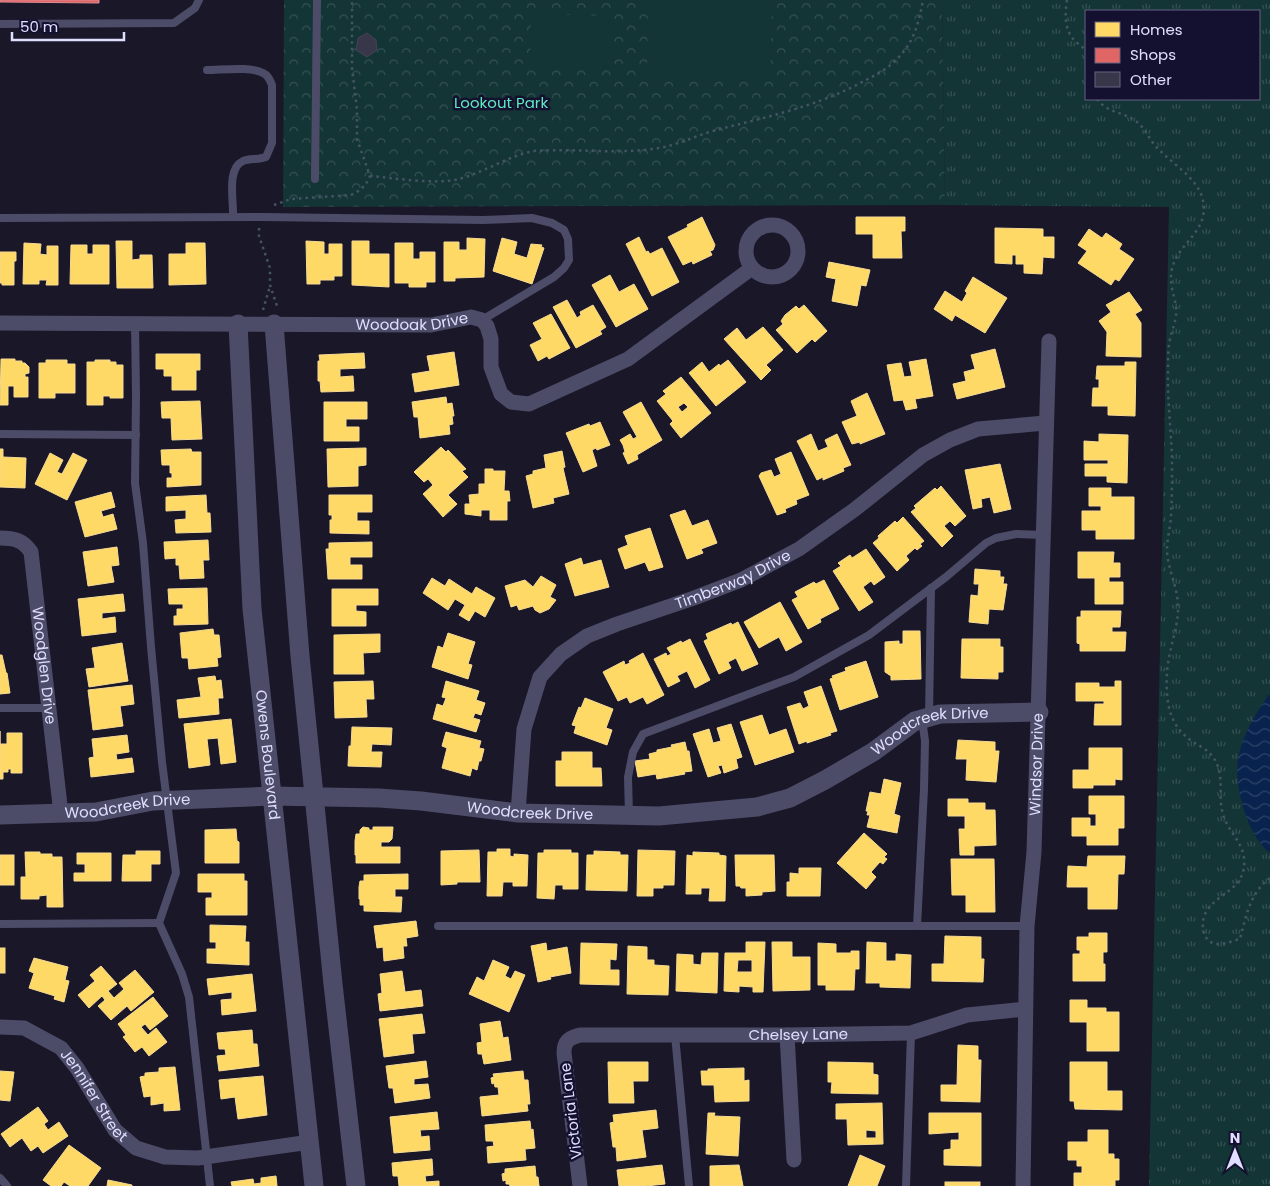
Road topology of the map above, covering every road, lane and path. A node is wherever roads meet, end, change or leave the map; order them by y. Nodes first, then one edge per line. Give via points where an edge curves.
1 (199, 0) edge
2 (317, 0) edge
3 (923, 0) edge
4 (1067, 0) edge
5 (0, 24) edge
6 (1085, 50) edge
7 (207, 70) dead end
8 (1098, 100) edge
9 (370, 176) dead end
10 (315, 180) dead end
11 (233, 217) junction
12 (0, 218) edge
13 (752, 268) dead end
14 (270, 285) dead end
15 (268, 317) junction
16 (482, 320) junction
17 (0, 323) edge
18 (134, 323) junction
19 (238, 324) junction
20 (1049, 341) dead end
21 (1046, 423) junction
22 (0, 434) edge
23 (136, 435) junction
24 (1043, 535) junction
25 (0, 538) edge
26 (931, 588) junction
27 (0, 708) edge
28 (48, 708) junction
29 (1038, 712) junction
30 (926, 718) junction
31 (271, 796) junction
32 (313, 796) junction
33 (167, 800) junction
34 (518, 813) junction
35 (61, 814) junction
36 (0, 815) edge
37 (629, 815) junction
38 (1270, 878) edge
39 (159, 923) junction
40 (0, 924) edge
41 (438, 926) dead end
42 (917, 926) junction
43 (1027, 926) junction
44 (1025, 1009) junction
45 (0, 1027) edge
46 (910, 1033) junction
47 (675, 1035) junction
48 (787, 1035) junction
49 (570, 1038) joint
50 (310, 1142) junction
51 (207, 1156) junction
52 (794, 1160) dead end
53 (0, 1178) edge
54 (7, 1186) edge
55 (210, 1186) edge
56 (314, 1186) edge
57 (356, 1186) edge
58 (580, 1186) edge
59 (689, 1186) edge
60 (906, 1186) edge
61 (1023, 1186) edge

1 - 5 lane via 195,8 174,23
2 - 10 lane
3 - 9 path via 914,36 897,60 852,88 795,110 660,148 523,153 457,180
4 - 6 path via 1067,28
7 - 11 lane via 262,72 272,86 272,143 266,156 235,166 232,174
8 - 38 path via 1110,111 1132,118 1142,126 1153,143 1193,182 1203,198 1204,219 1175,262 1171,274 1177,312 1168,367 1172,463 1167,549 1178,604 1167,666 1167,695 1176,726 1213,756 1222,780 1220,802 1224,818 1242,848 1244,870 1240,878 1233,889 1212,904 1205,914 1203,930 1210,942 1218,945 1240,939 1256,892
11 - 12 lane
11 - 16 lane via 532,218 564,230 569,250 569,260 564,268
13 - 16 street, Woodoak Drive via 628,359 529,404 511,402 501,394 491,368 491,339
14 - 15 path
15 - 16 street, Woodoak Drive via 431,325 471,317
15 - 19 street, Woodoak Drive
15 - 32 street
17 - 18 street, Woodoak Drive
18 - 19 street, Woodoak Drive
18 - 23 lane
19 - 31 street, Owens Boulevard via 252,609
20 - 21 street, Windsor Drive
21 - 24 street, Windsor Drive
21 - 34 street, Timberway Drive via 978,429 950,440 923,456 799,549 741,580 587,636 561,654 540,677 524,729
22 - 23 lane
23 - 33 lane via 134,483 143,543 150,647
24 - 26 lane via 1016,534 996,538
24 - 29 street, Windsor Drive
25 - 28 street, Woodglen Drive via 13,538 25,544 30,552
26 - 30 lane
26 - 37 lane via 868,635 794,677 643,734 633,752 628,777
27 - 28 lane
28 - 35 street, Woodglen Drive
29 - 30 street, Woodcreek Drive via 940,714
29 - 43 street, Windsor Drive via 1034,852
30 - 37 street, Woodcreek Drive via 914,721 873,752 790,798 757,807 659,816
30 - 42 lane
31 - 32 street, Woodcreek Drive
31 - 33 street, Woodcreek Drive
31 - 50 street, Owens Boulevard
32 - 34 street, Woodcreek Drive via 420,801
32 - 57 street
33 - 35 street, Woodcreek Drive via 96,812
33 - 39 lane via 176,873
34 - 37 street, Woodcreek Drive
35 - 36 street, Woodcreek Drive
39 - 40 lane
39 - 51 lane via 189,997
41 - 42 lane
42 - 43 lane
43 - 44 street, Windsor Drive
44 - 46 street, Chelsey Lane via 967,1015
44 - 61 street, Windsor Drive
45 - 51 street, Jennifer Street via 24,1028 61,1048 115,1130 136,1148 165,1157
46 - 48 street, Chelsey Lane
46 - 60 lane
47 - 48 street, Chelsey Lane
47 - 49 street, Chelsey Lane via 580,1035
47 - 59 lane
48 - 52 street
49 - 58 street, Victoria Lane via 564,1045 564,1053
50 - 51 street, Jennifer Street
50 - 56 street, Owens Boulevard
51 - 55 lane
53 - 54 lane

